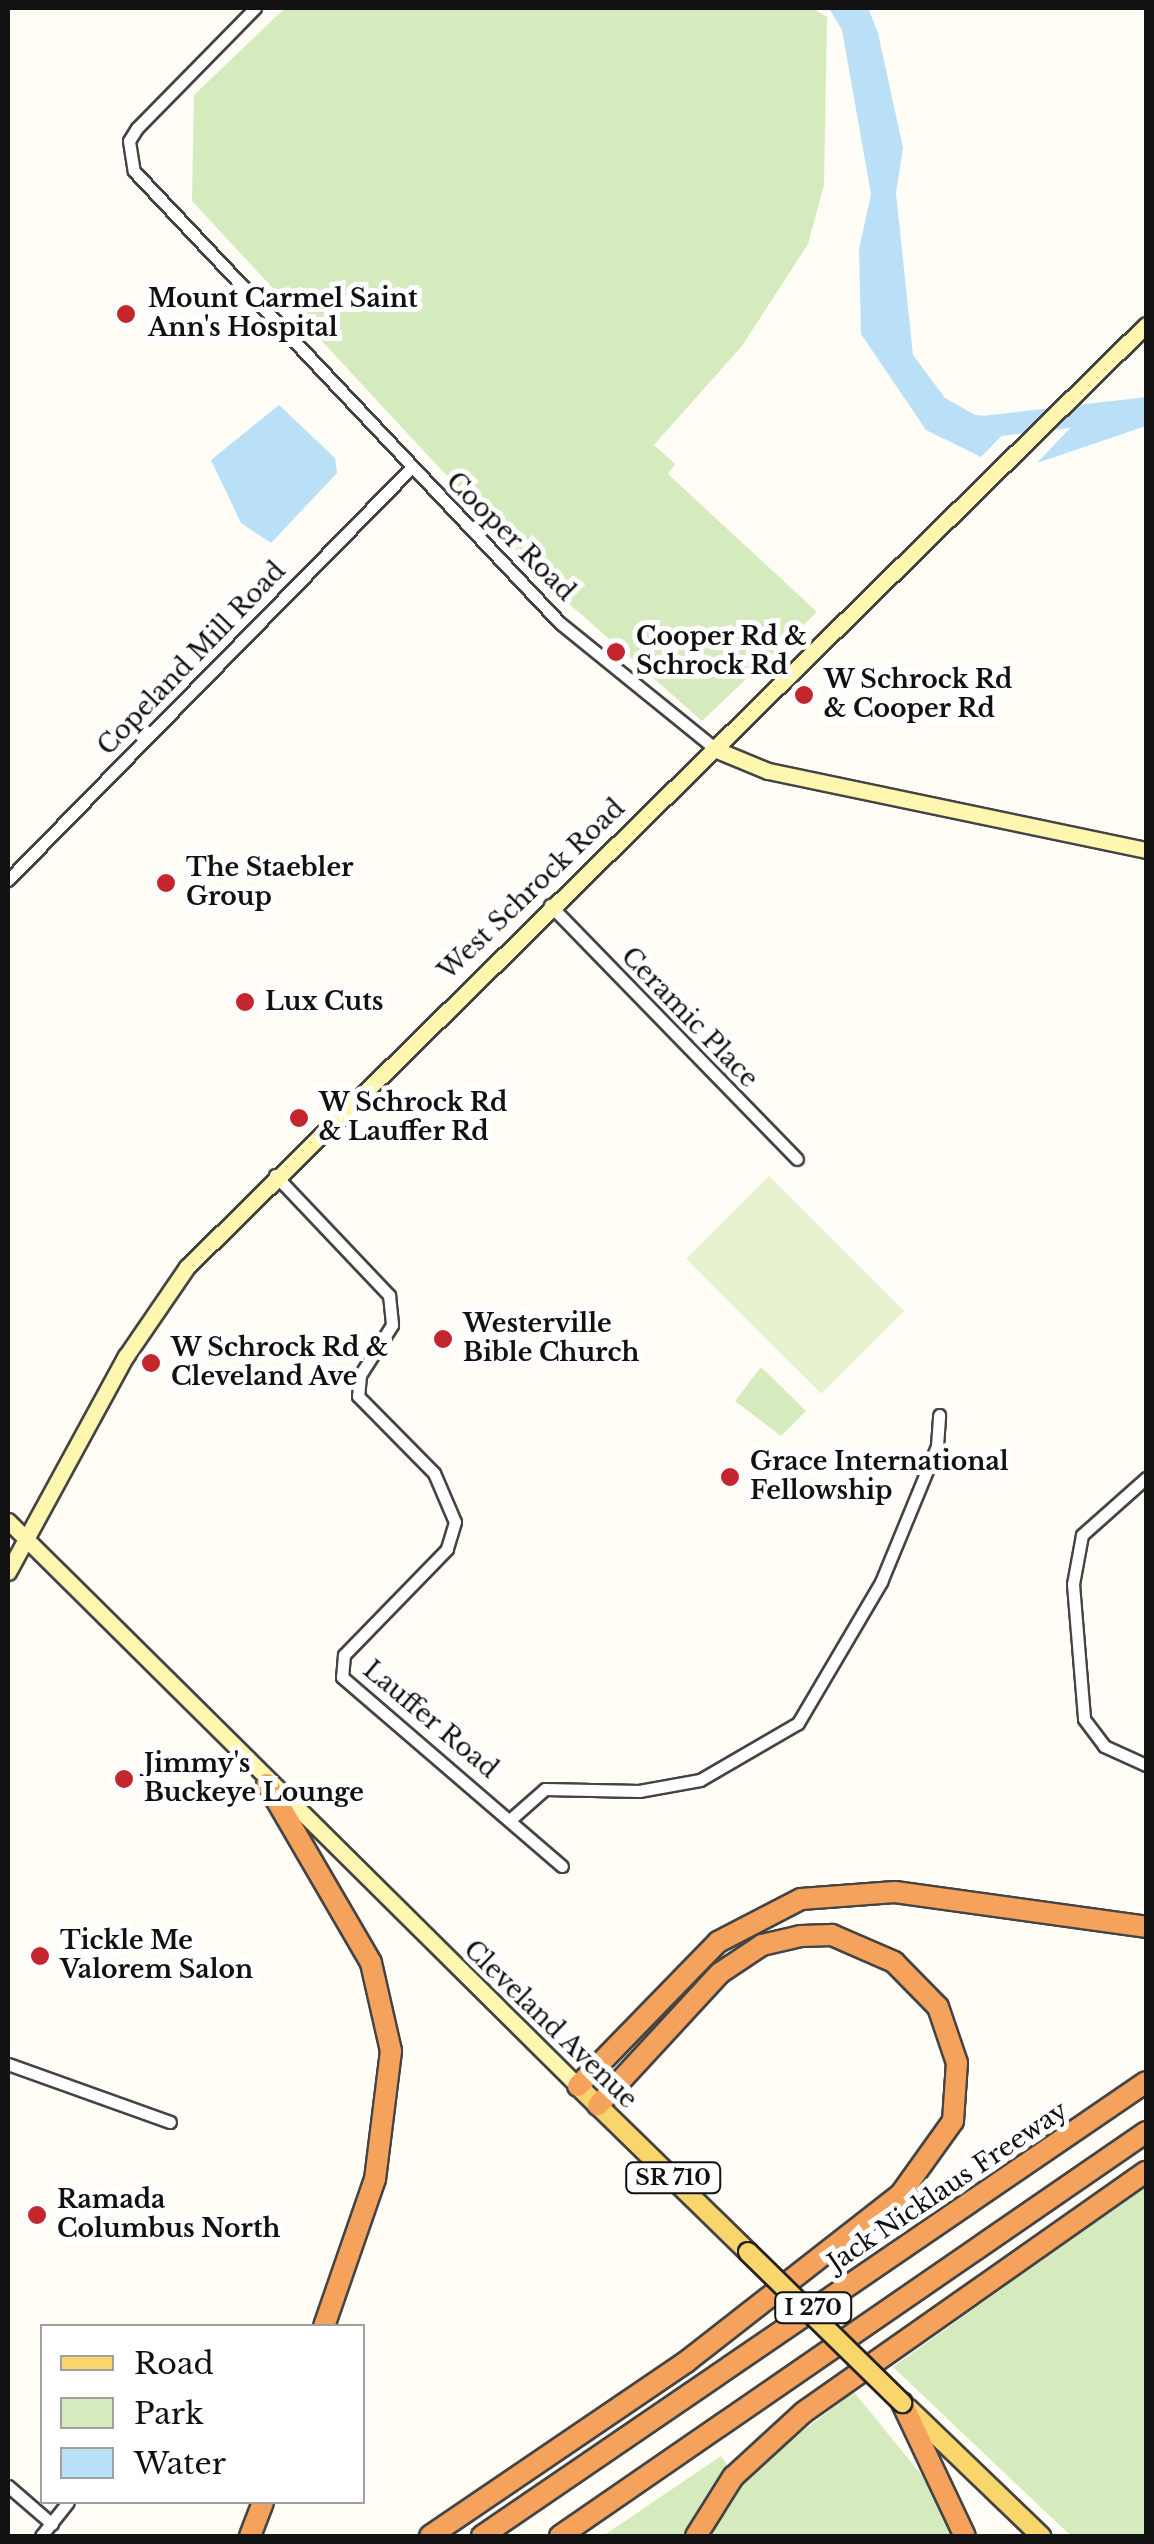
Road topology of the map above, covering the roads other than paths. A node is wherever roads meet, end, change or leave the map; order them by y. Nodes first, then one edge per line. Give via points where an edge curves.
1 (255, 8) edge
2 (1146, 325) edge
3 (409, 470) junction
4 (716, 750) junction
5 (1146, 850) edge
6 (8, 880) edge
7 (550, 905) junction
8 (797, 1159) dead end
9 (275, 1175) junction
10 (939, 1414) dead end
11 (1146, 1478) edge
12 (8, 1521) edge
13 (8, 1538) edge
14 (27, 1548) junction
15 (8, 1572) edge
16 (1146, 1765) edge
17 (267, 1784) junction
18 (512, 1818) junction
19 (562, 1866) dead end
20 (1146, 1927) edge
21 (8, 2064) edge
22 (1146, 2082) edge
23 (578, 2086) junction
24 (598, 2104) junction
25 (170, 2122) dead end
26 (1146, 2132) edge
27 (1146, 2172) edge
28 (325, 2324) edge
29 (902, 2403) junction
30 (8, 2486) edge
31 (67, 2504) edge
32 (262, 2504) edge
33 (52, 2524) junction
34 (41, 2536) edge
35 (250, 2536) edge
36 (430, 2536) edge
37 (482, 2536) edge
38 (560, 2536) edge
39 (696, 2536) edge
40 (965, 2536) edge
41 (1040, 2536) edge

1 - 3 street, Cooper Road via 137,128 128,156
2 - 4 main road, West Schrock Road
3 - 4 street, Cooper Road via 560,623
3 - 6 street, Copeland Mill Road
4 - 5 main road, Cooper Road via 768,771
4 - 7 main road, West Schrock Road
7 - 8 street, Ceramic Place
7 - 9 main road, West Schrock Road
9 - 14 main road, West Schrock Road via 187,1266 126,1356
9 - 18 street, Lauffer Road via 389,1295 392,1325 360,1375 358,1396 434,1472 455,1522 447,1549 344,1655 342,1677
10 - 18 street via 937,1446 881,1582 798,1723 700,1780 639,1791 545,1789
11 - 16 street via 1094,1519 1077,1547 1078,1696 1092,1734
12 - 14 main road
13 - 14 main road
14 - 15 main road, West Schrock Road
14 - 17 main road, Cleveland Avenue / SR 710
17 - 23 main road, Cleveland Avenue / SR 710
17 - 28 highway via 371,1964 391,2051 374,2178
18 - 19 street, Lauffer Road
20 - 23 highway via 895,1892 801,1899 718,1942
21 - 25 street
22 - 37 highway, Jack Nicklaus Freeway / I 270
23 - 24 main road, Cleveland Avenue / SR 710
24 - 29 main road, Cleveland Avenue / SR 710, bridge
24 - 36 highway via 720,1973 762,1946 801,1936 866,1947 910,1974 938,2007 957,2062 953,2121 900,2195 686,2362
26 - 38 highway, I 270
27 - 39 highway via 804,2412 733,2478
29 - 40 highway
29 - 41 main road, Cleveland Avenue / SR 710
30 - 33 street
31 - 33 street
32 - 35 highway
33 - 34 street

